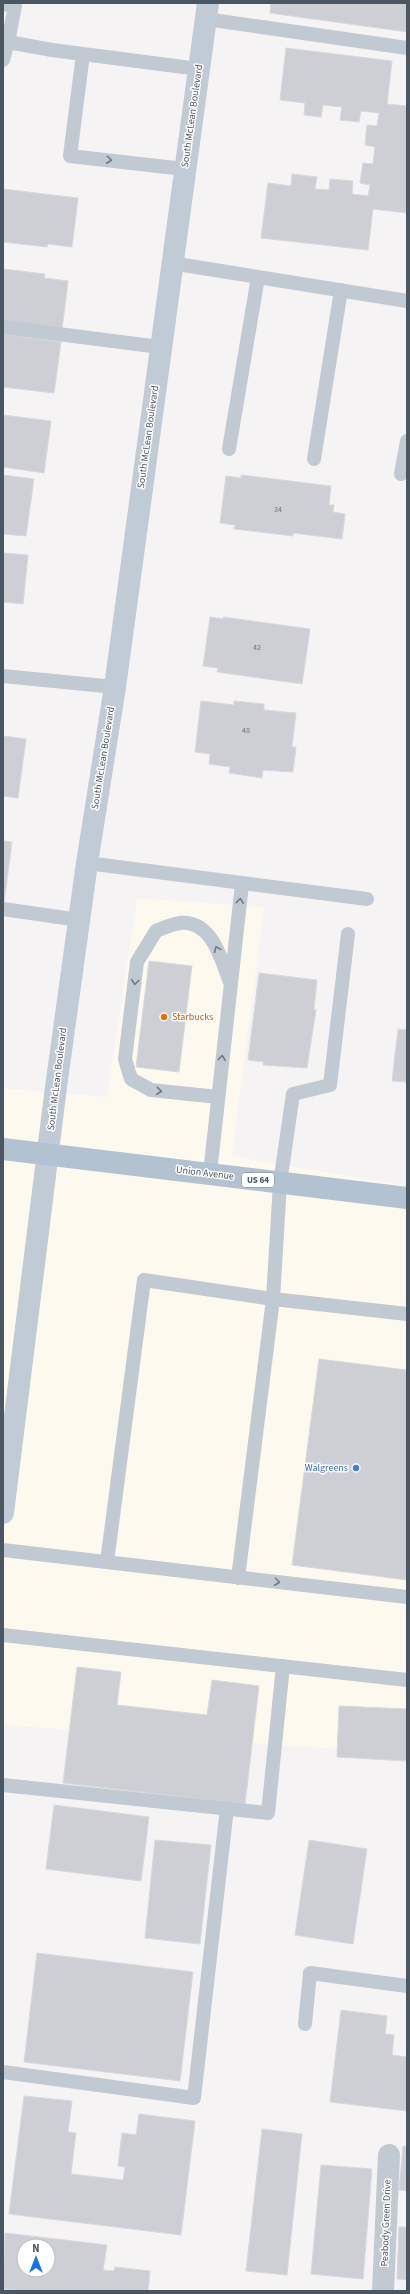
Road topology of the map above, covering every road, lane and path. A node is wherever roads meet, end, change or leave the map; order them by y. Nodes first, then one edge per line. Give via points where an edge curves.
1 (11, 4) edge
2 (207, 11) edge
3 (8, 42) junction
4 (407, 48) edge
5 (83, 54) junction
6 (3, 60) edge
7 (199, 69) junction
8 (184, 169) junction
9 (171, 263) junction
10 (258, 277) junction
11 (341, 290) junction
12 (407, 301) edge
13 (3, 327) edge
14 (160, 347) junction
15 (407, 441) edge
16 (229, 449) dead end
17 (314, 459) dead end
18 (401, 474) dead end
19 (3, 676) edge
20 (115, 687) junction
21 (87, 863) junction
22 (242, 884) junction
23 (367, 899) dead end
24 (3, 909) edge
25 (79, 920) junction
26 (348, 934) dead end
27 (231, 986) junction
28 (218, 1097) junction
29 (3, 1149) edge
30 (48, 1154) junction
31 (210, 1173) junction
32 (280, 1183) junction
33 (407, 1198) edge
34 (273, 1299) junction
35 (407, 1314) edge
36 (3, 1513) edge
37 (3, 1550) edge
38 (107, 1562) junction
39 (238, 1578) junction
40 (407, 1597) edge
41 (3, 1635) edge
42 (283, 1666) junction
43 (407, 1680) edge
44 (3, 1785) edge
45 (227, 1808) junction
46 (407, 1986) edge
47 (305, 2024) dead end
48 (3, 2072) edge
49 (389, 2155) dead end
50 (384, 2291) edge

1 - 3 lane
2 - 4 lane
2 - 7 main road, South McLean Boulevard
3 - 5 lane
3 - 6 lane
5 - 7 lane
5 -> 8 lane via 70,156
7 - 8 main road, South McLean Boulevard
8 - 9 main road, South McLean Boulevard
9 - 10 lane
9 - 14 main road, South McLean Boulevard
10 - 11 lane
10 - 16 lane
11 - 12 lane
11 - 17 lane
13 - 14 lane
14 - 20 main road, South McLean Boulevard
15 - 18 lane
19 - 20 lane
20 - 21 main road, South McLean Boulevard
21 - 22 lane
21 - 25 main road, South McLean Boulevard
22 - 23 lane
27 -> 22 lane
24 - 25 lane
25 - 30 main road, South McLean Boulevard
26 - 32 lane via 330,1085 293,1094
28 -> 27 lane
27 -> 28 lane via 216,944 201,928 180,923 156,931 137,962 125,1059 131,1079 152,1090
28 - 31 lane
29 - 30 main road, Union Avenue / US 64
30 - 31 main road, Union Avenue / US 64
30 - 36 main road, South McLean Boulevard
31 - 32 main road, Union Avenue / US 64
32 - 33 main road, Union Avenue / US 64
32 - 34 lane
34 - 35 lane
34 - 38 lane via 144,1280
34 - 39 lane
37 - 38 lane
38 - 39 lane
39 -> 40 lane
41 - 42 lane
42 - 43 lane
42 - 45 lane via 268,1813
44 - 45 lane
45 - 48 lane via 194,2098
46 - 47 lane via 310,1973
49 - 50 street, Peabody Green Drive

